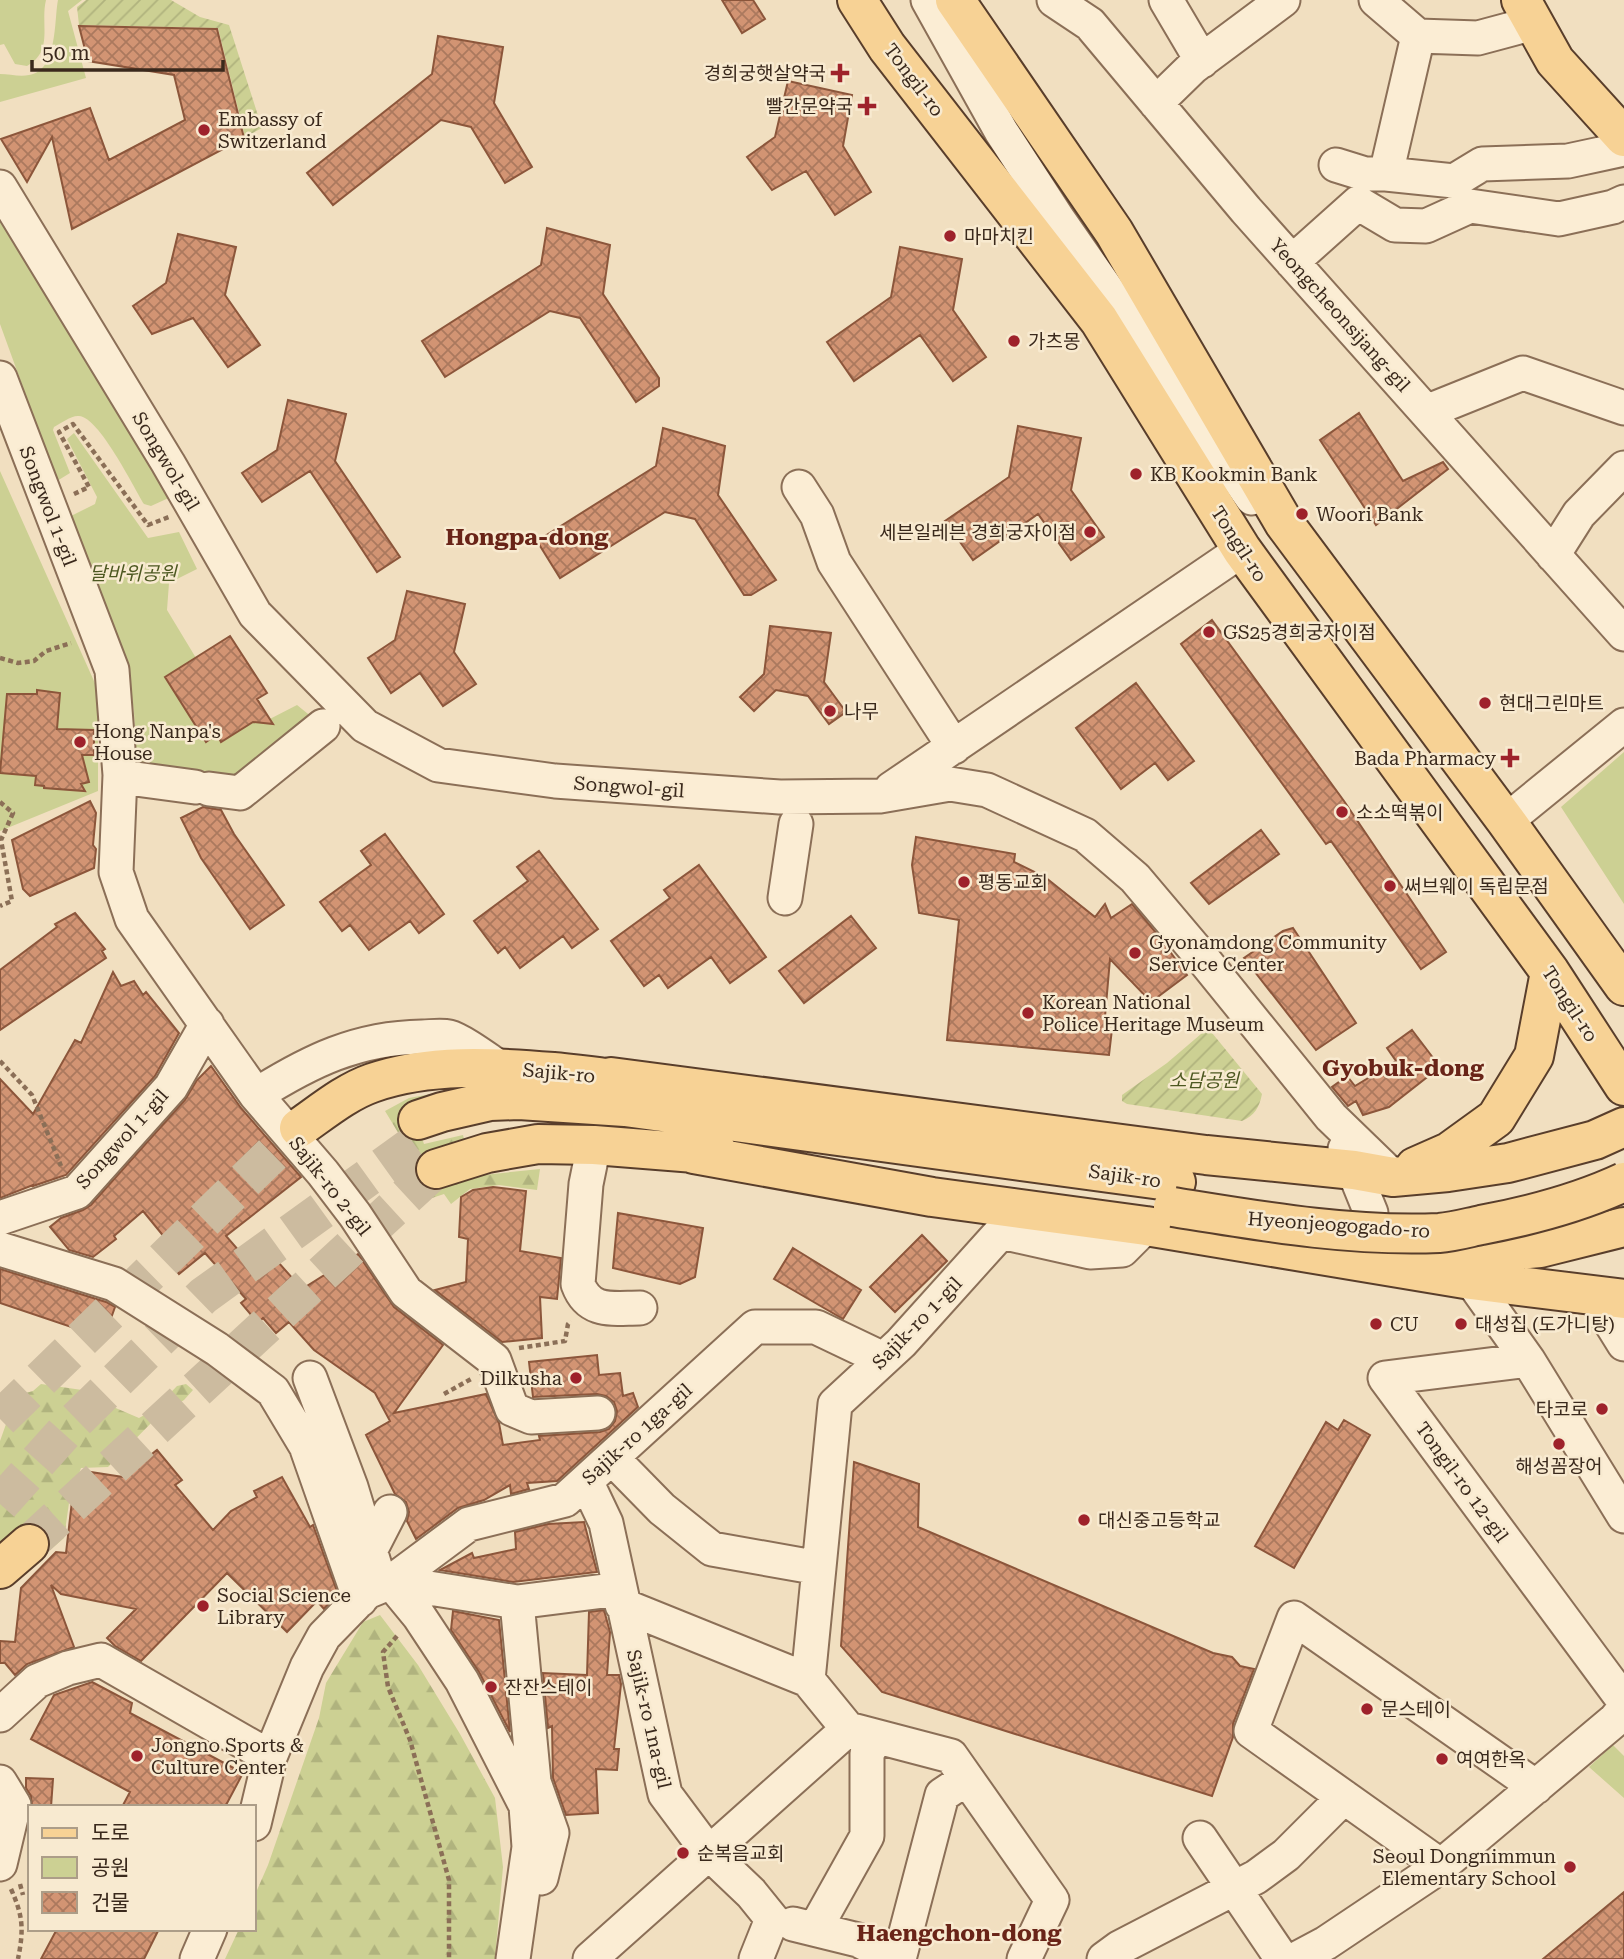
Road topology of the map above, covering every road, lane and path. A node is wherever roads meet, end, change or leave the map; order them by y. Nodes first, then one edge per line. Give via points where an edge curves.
1 (857, 0) edge
2 (903, 0) edge
3 (928, 0) edge
4 (955, 0) edge
5 (1054, 0) edge
6 (1283, 0) edge
7 (1376, 0) edge
8 (1168, 5) edge
9 (1527, 12) edge
10 (1418, 36) junction
11 (1202, 61) junction
12 (1156, 103) junction
13 (1624, 137) edge
14 (1624, 149) edge
15 (1361, 179) junction
16 (0, 187) edge
17 (1624, 202) edge
18 (1292, 262) junction
19 (1099, 320) junction
20 (0, 378) edge
21 (1624, 408) edge
22 (1426, 412) junction
23 (1624, 468) edge
24 (799, 487) dead end
25 (48, 507) junction
26 (194, 508) junction
27 (1284, 523) junction
28 (1242, 551) junction
29 (1553, 555) junction
30 (1624, 634) edge
31 (72, 643) dead end
32 (0, 658) edge
33 (1624, 725) edge
34 (323, 726) dead end
35 (954, 747) junction
36 (128, 778) dead end
37 (880, 796) junction
38 (0, 802) edge
39 (1506, 821) junction
40 (796, 824) dead end
41 (785, 898) dead end
42 (0, 906) edge
43 (1550, 972) junction
44 (1624, 986) edge
45 (207, 1024) junction
46 (0, 1062) edge
47 (500, 1068) junction
48 (611, 1077) junction
49 (1624, 1087) edge
50 (256, 1095) junction
51 (1331, 1117) junction
52 (1624, 1127) edge
53 (299, 1128) tunnel mouth
54 (594, 1145) junction
55 (839, 1148) junction
56 (694, 1154) junction
57 (1624, 1155) edge
58 (1508, 1163) junction
59 (63, 1169) dead end
60 (1353, 1170) junction
61 (1393, 1177) junction
62 (1624, 1182) edge
63 (1158, 1213) junction
64 (3, 1217) edge
65 (1624, 1227) edge
66 (0, 1249) edge
67 (1507, 1252) junction
68 (1360, 1253) junction
69 (1325, 1267) dead end
70 (115, 1279) dead end
71 (1471, 1280) junction
72 (1609, 1297) edge
73 (640, 1308) dead end
74 (1624, 1343) edge
75 (883, 1359) junction
76 (1528, 1360) junction
77 (310, 1378) dead end
78 (598, 1413) dead end
79 (612, 1458) junction
80 (586, 1481) junction
81 (390, 1511) dead end
82 (1624, 1516) edge
83 (29, 1544) tunnel mouth
84 (370, 1551) junction
85 (819, 1568) junction
86 (0, 1569) edge
87 (377, 1589) junction
88 (621, 1597) junction
89 (517, 1602) junction
90 (392, 1628) dead end
91 (808, 1679) junction
92 (1624, 1701) edge
93 (1624, 1709) edge
94 (0, 1715) edge
95 (862, 1733) junction
96 (270, 1757) junction
97 (966, 1779) junction
98 (0, 1782) edge
99 (1536, 1787) junction
100 (1344, 1797) junction
101 (256, 1816) edge
102 (1200, 1838) dead end
103 (709, 1853) junction
104 (1441, 1866) junction
105 (3, 1870) edge
106 (1234, 1888) junction
107 (772, 1919) junction
108 (815, 1929) junction
109 (208, 1931) edge
110 (880, 1955) edge
111 (19, 1959) edge
112 (197, 1959) edge
113 (449, 1959) edge
114 (513, 1959) edge
115 (528, 1959) edge
116 (590, 1959) edge
117 (756, 1959) edge
118 (1024, 1959) edge
119 (1104, 1959) edge
120 (1282, 1959) edge
121 (1296, 1959) edge

1 - 19 main road, Tongil-ro via 887,47
2 - 19 street
3 - 27 street via 1001,131 1058,219 1250,496
4 - 27 main road via 1114,232
5 - 12 street, Yeongcheonsijang-gil via 1090,24
6 - 11 street
7 - 10 street
8 - 11 street
9 - 10 street via 1478,38
9 - 13 main road via 1555,61
10 - 15 street
11 - 12 street
12 - 18 street, Yeongcheonsijang-gil
14 - 15 street via 1568,161 1482,164 1454,181
15 - 17 street via 1395,225 1426,226 1470,206 1559,219
15 - 18 street
16 - 26 street, Songwol-gil
18 - 22 street, Yeongcheonsijang-gil
19 - 28 main road, Tongil-ro
20 - 25 street, Songwol 1-gil
21 - 22 street via 1523,373
22 - 29 street, Yeongcheonsijang-gil
23 - 29 street via 1579,514
24 - 35 street via 817,515 834,562
25 - 26 path via 89,487 59,432 73,424 148,525
25 - 45 street, Songwol 1-gil via 112,670 120,775 116,872 132,919
26 - 37 street, Songwol-gil via 256,614 365,726 438,765 555,782 675,791
27 - 28 main road
27 - 39 main road
28 - 35 street
28 - 43 main road, Tongil-ro
29 - 30 street, Yeongcheonsijang-gil
31 - 32 path via 46,650 34,661
33 - 39 street
34 - 36 street via 240,793
35 - 37 street
37 - 51 street, Songwol-gil via 950,784 987,790 1085,835 1135,878
38 - 42 path via 13,813 1,840 12,901
39 - 44 main road
40 - 41 street
43 - 49 main road, Tongil-ro
43 - 61 main road via 1534,1056 1496,1118 1449,1152
45 - 50 street, Songwol 1-gil
45 - 64 street, Songwol 1-gil via 171,1087 76,1192
46 - 59 path via 32,1095
47 - 48 main road, Sajik-ro
47 - 50 street via 449,1037 401,1037 326,1056
47 - 53 main road, Sajik-ro via 412,1072 370,1084
48 - 55 main road, Sajik-ro
48 - 60 main road
50 - 78 street, Sajik-ro 2-gil via 355,1215 406,1292 494,1360 512,1409 531,1416
51 - 60 street
51 - 61 street, Songwol-gil
52 - 58 main road via 1595,1140
54 - 55 main road, Sajik-ro via 538,1144 487,1153 426,1142 464,1124 564,1117
54 - 56 main road, Sajik-ro
54 - 73 street via 578,1284 582,1295 597,1308
55 - 56 main road, Sajik-ro
55 - 63 main road, Sajik-ro
56 - 63 main road via 932,1196
57 - 63 main road, Hyeonjeogogado-ro via 1557,1186 1426,1209 1339,1206
58 - 61 main road
58 - 67 main road via 1528,1165 1552,1195 1545,1220 1531,1239
60 - 61 main road
60 - 68 street via 1371,1213 1370,1241
62 - 63 main road, Hyeonjeogogado-ro, bridge via 1565,1204 1442,1233 1391,1233
63 - 68 main road
63 - 69 street
63 - 75 street, Sajik-ro 1-gil via 1122,1250 1090,1252 1001,1232
64 - 70 street, Songwol 1-gil via 17,1233
65 - 67 main road
66 - 87 street via 114,1284 217,1349 273,1391 306,1446
67 - 68 main road via 1452,1257
68 - 71 main road
71 - 72 main road
71 - 76 street
72 - 74 street
75 - 79 street, Sajik-ro 1ga-gil via 816,1327 755,1327
75 - 85 street, Sajik-ro 1-gil via 835,1404
76 - 82 street
76 - 92 street, Tongil-ro 12-gil via 1385,1378
77 - 84 street
79 - 80 street, Sajik-ro 1ga-gil
79 - 85 street via 662,1509 712,1549
80 - 87 street, Sajik-ro 1ga-gil via 565,1500 469,1524
80 - 88 street, Sajik-ro 1na-gil via 606,1523
81 - 84 street
83 - 86 main road
84 - 87 street
85 - 91 street, Sajik-ro 1-gil
87 - 89 street
87 - 96 street, Sajik-ro 1ga-gil via 324,1636
87 - 114 street via 419,1616 462,1681 526,1805 529,1847
88 - 89 street
88 - 91 street
88 - 103 street, Sajik-ro 1na-gil via 665,1794
89 - 115 street via 534,1782 552,1833 526,1941
90 - 113 path via 397,1636 383,1652 388,1687 410,1740 449,1880
91 - 95 street
93 - 99 street
94 - 96 street via 37,1681 102,1660
95 - 97 street via 950,1756
95 - 103 street
95 - 108 street via 867,1753 867,1836
96 - 101 street, Sajik-ro 1ga-gil
97 - 110 street via 942,1795
97 - 118 street via 1052,1900
98 - 105 street via 14,1805
99 - 100 street via 1294,1618 1251,1731
99 - 104 street
100 - 104 street
100 - 106 street via 1286,1855
102 - 106 street
103 - 107 street, Sajik-ro 1na-gil
103 - 116 street
104 - 121 street
105 - 111 path via 22,1912
106 - 119 street
106 - 120 street
107 - 108 street
107 - 117 street
108 - 110 street via 858,1940
109 - 112 street

